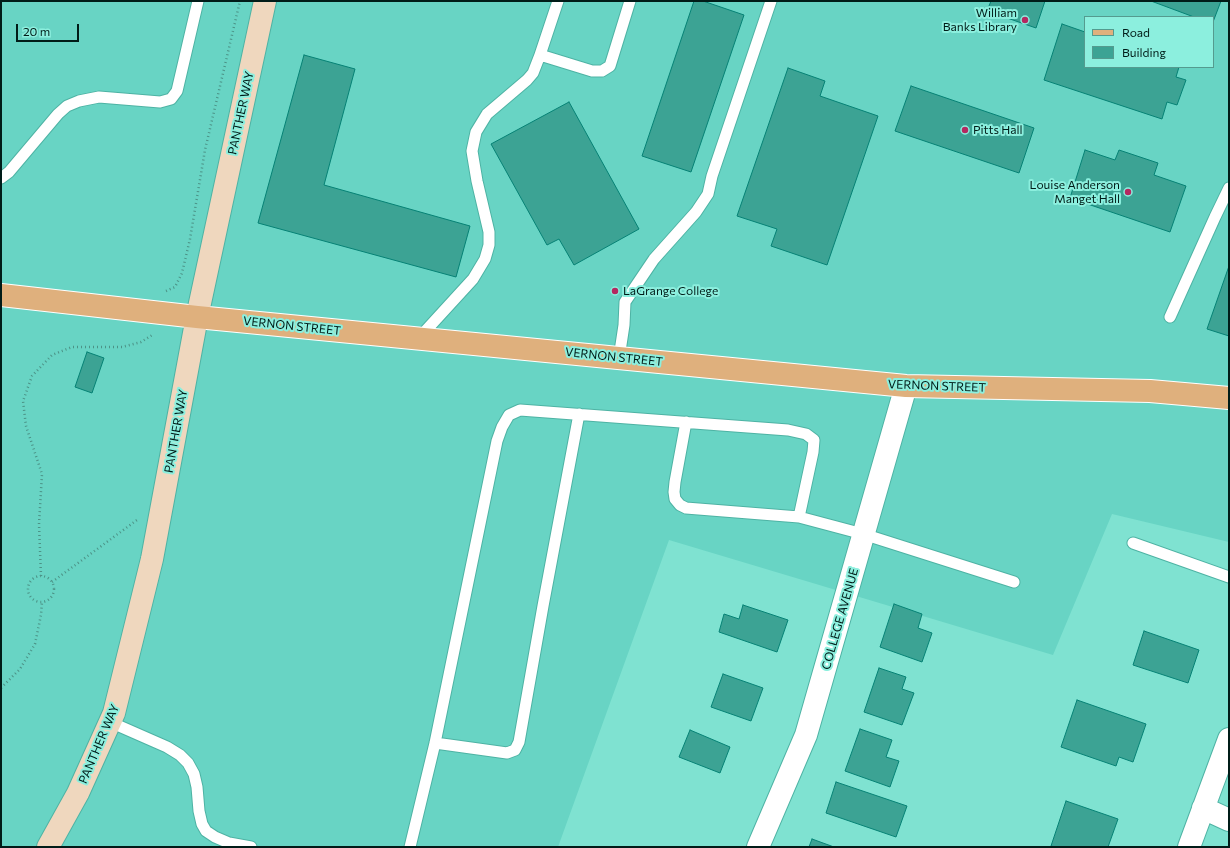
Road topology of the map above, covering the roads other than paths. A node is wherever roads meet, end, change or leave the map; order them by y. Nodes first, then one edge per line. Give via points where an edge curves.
1 (198, 1) edge
2 (266, 1) edge
3 (558, 1) edge
4 (630, 1) edge
5 (772, 1) edge
6 (540, 55) junction
7 (1, 178) edge
8 (1229, 188) edge
9 (1, 295) edge
10 (197, 317) junction
11 (1170, 317) dead end
12 (419, 338) junction
13 (619, 358) junction
14 (906, 386) junction
15 (1229, 398) edge
16 (579, 414) junction
17 (686, 422) junction
18 (799, 517) junction
19 (863, 534) junction
20 (1133, 543) dead end
21 (1229, 577) edge
22 (1014, 582) dead end
23 (110, 722) junction
24 (1229, 739) edge
25 (435, 743) junction
26 (1203, 808) junction
27 (1229, 820) edge
28 (48, 847) edge
29 (251, 847) edge
30 (410, 847) edge
31 (758, 847) edge
32 (1189, 847) edge

1 - 7 lane via 177,92 170,99 160,102 99,97 67,106
2 - 10 street, PANTHER WAY
3 - 6 lane
4 - 6 lane via 610,66 602,71 592,71
5 - 13 lane via 708,194 696,212 654,259 625,302
6 - 12 lane via 527,80 487,114 476,132 472,152 489,232 485,259 473,280
8 - 11 lane
9 - 10 main road, VERNON STREET
10 - 12 main road, VERNON STREET
10 - 23 street, PANTHER WAY via 152,559
12 - 13 main road, VERNON STREET
13 - 14 main road, VERNON STREET
14 - 15 main road, VERNON STREET via 1150,391
14 - 19 street, COLLEGE AVENUE
16 - 17 lane
16 - 25 lane via 520,410 509,415 502,427
16 - 25 lane via 519,742 514,750 507,753
17 - 18 lane via 674,492 680,505 686,508
17 - 18 lane via 788,430 806,434 814,440
18 - 19 lane
19 - 22 lane
19 - 31 street, COLLEGE AVENUE via 806,735
20 - 21 lane
23 - 28 street, PANTHER WAY via 78,793
23 - 29 lane via 166,747 188,763 194,774 200,817 206,831 229,843
24 - 26 street
25 - 30 lane
26 - 27 street
26 - 32 street

